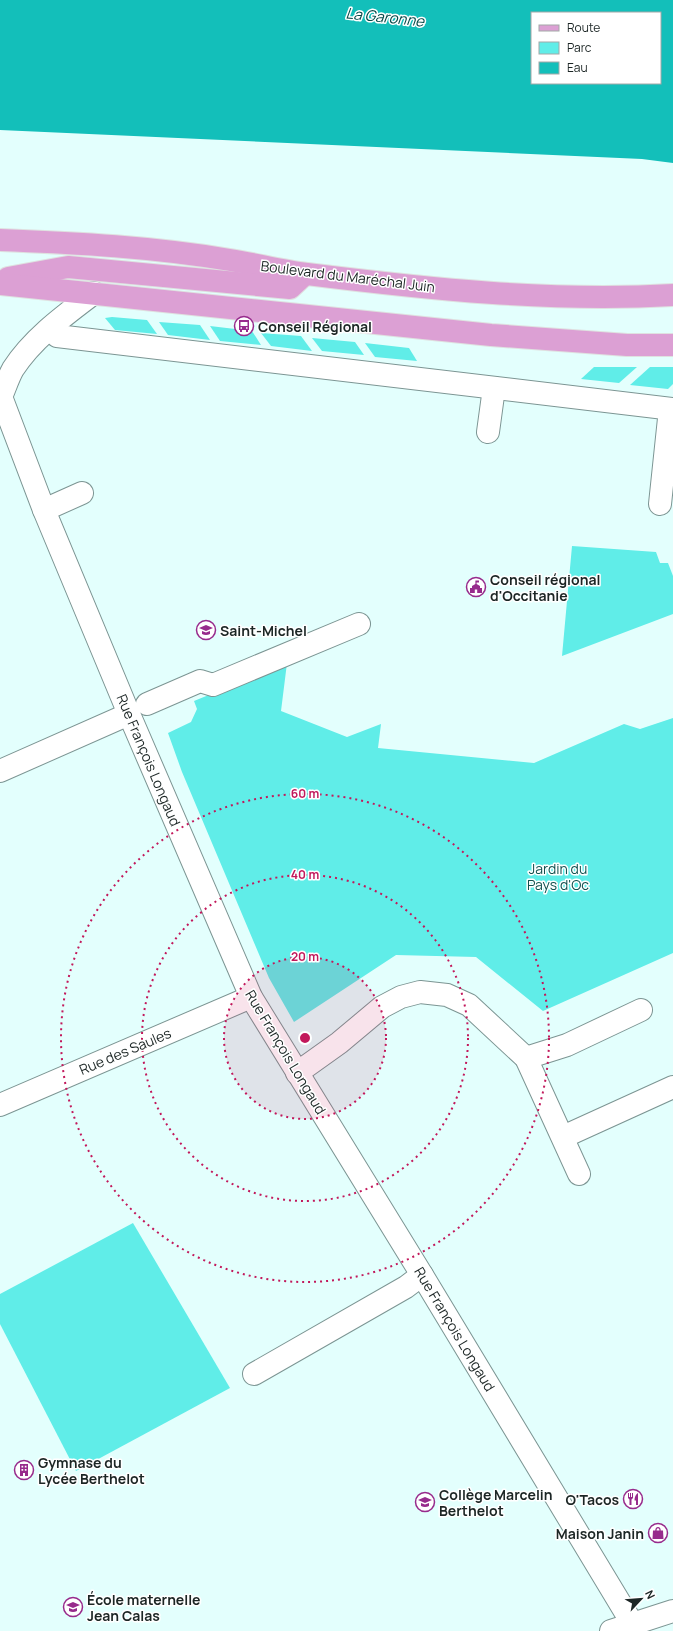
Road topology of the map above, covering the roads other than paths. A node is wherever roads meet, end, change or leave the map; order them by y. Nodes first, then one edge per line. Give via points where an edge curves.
1 (0, 240) edge
2 (305, 274) junction
3 (0, 279) edge
4 (0, 284) edge
5 (94, 293) junction
6 (673, 295) edge
7 (56, 336) dead end
8 (673, 345) edge
9 (494, 388) junction
10 (1, 396) edge
11 (671, 409) edge
12 (488, 432) dead end
13 (82, 493) dead end
14 (660, 504) dead end
15 (44, 510) junction
16 (359, 624) dead end
17 (138, 709) junction
18 (0, 771) edge
19 (251, 997) junction
20 (641, 1010) dead end
21 (526, 1058) junction
22 (298, 1073) junction
23 (673, 1087) edge
24 (0, 1105) edge
25 (562, 1137) junction
26 (580, 1174) dead end
27 (422, 1275) junction
28 (254, 1374) dead end
29 (673, 1611) edge
30 (632, 1623) junction
31 (611, 1631) edge

1 - 2 main road, Boulevard du Maréchal Juin via 131,248 229,260
2 - 3 main road via 290,288 68,267
2 - 6 main road, Boulevard du Maréchal Juin via 492,294 623,298
4 - 5 main road
5 - 8 main road via 491,336 627,345
5 - 10 street, Rue François Longaud via 59,320 27,350 13,370
7 - 9 street
9 - 11 street
9 - 12 street
10 - 15 street, Rue François Longaud
11 - 14 street
13 - 15 street
15 - 17 street, Rue François Longaud
16 - 17 street via 213,685 200,681
17 - 18 street
17 - 19 street, Rue François Longaud
19 - 22 street, Rue François Longaud
19 - 24 street, Rue des Saules
20 - 21 street via 567,1045
21 - 22 street via 469,1005 447,995 420,992 401,997 382,1007
21 - 25 street
22 - 27 street, Rue François Longaud
23 - 25 street
25 - 26 street
27 - 28 street via 406,1287
27 - 30 street, Rue François Longaud
29 - 30 street
30 - 31 street

